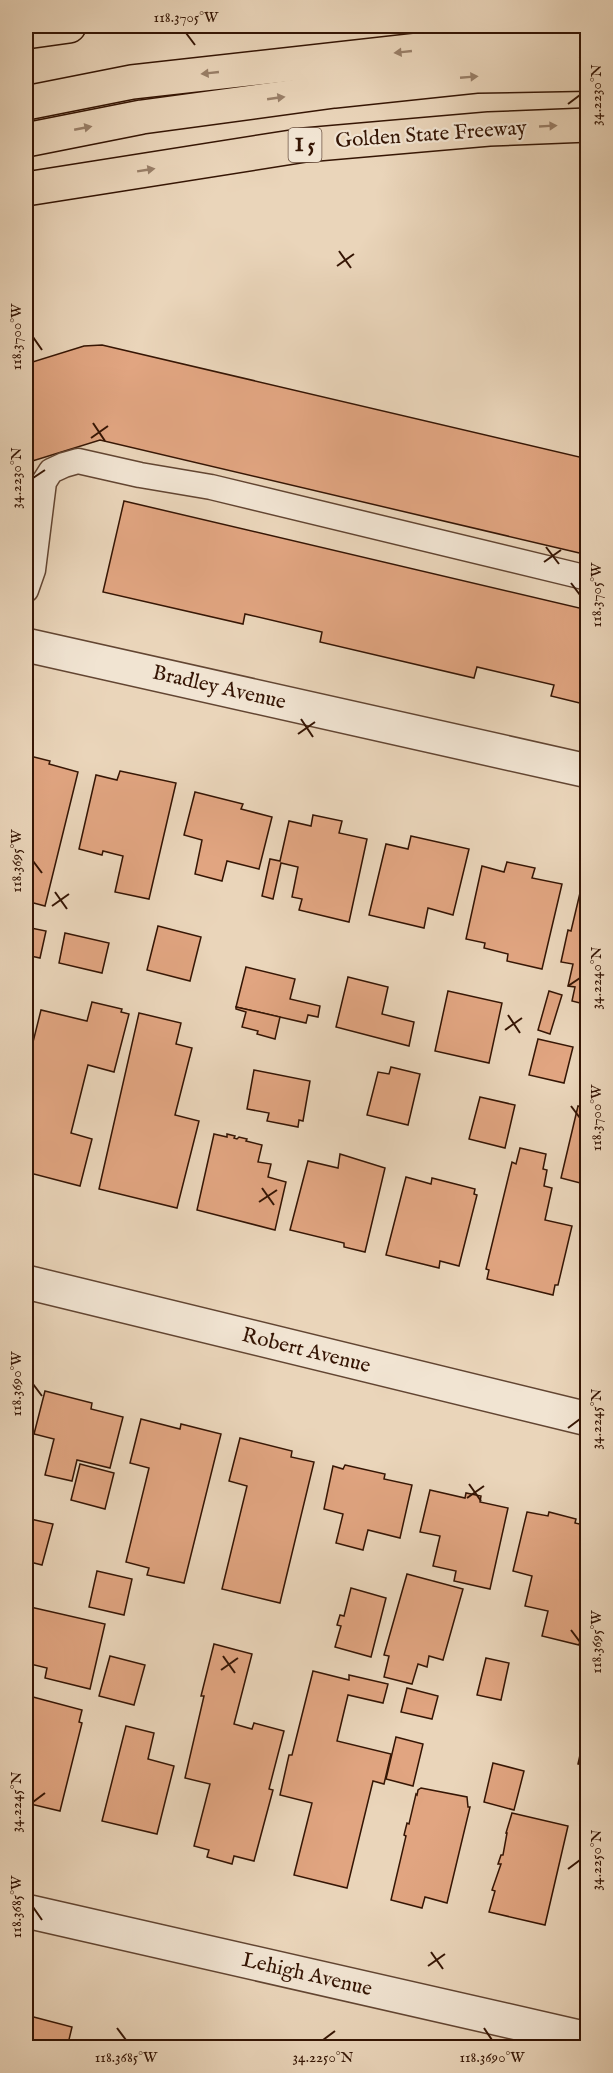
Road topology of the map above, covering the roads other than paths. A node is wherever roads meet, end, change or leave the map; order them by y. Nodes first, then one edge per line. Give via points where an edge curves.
1 (69, 26) edge
2 (26, 32) edge
3 (588, 40) edge
4 (588, 74) edge
5 (26, 103) edge
6 (588, 125) edge
7 (26, 140) edge
8 (26, 189) edge
9 (588, 578) edge
10 (26, 590) edge
11 (26, 645) edge
12 (588, 771) edge
13 (26, 1282) edge
14 (588, 1419) edge
15 (26, 1911) edge
16 (588, 2039) edge

1 - 2 highway
3 -> 5 highway via 446,47 132,82
7 -> 4 highway via 142,117 334,91 476,76
8 -> 6 highway, Golden State Freeway / I 5 via 305,145
9 - 10 lane via 221,490 78,461 51,471 44,482 33,570
11 - 12 street, Bradley Avenue
13 - 14 street, Robert Avenue
15 - 16 street, Lehigh Avenue

